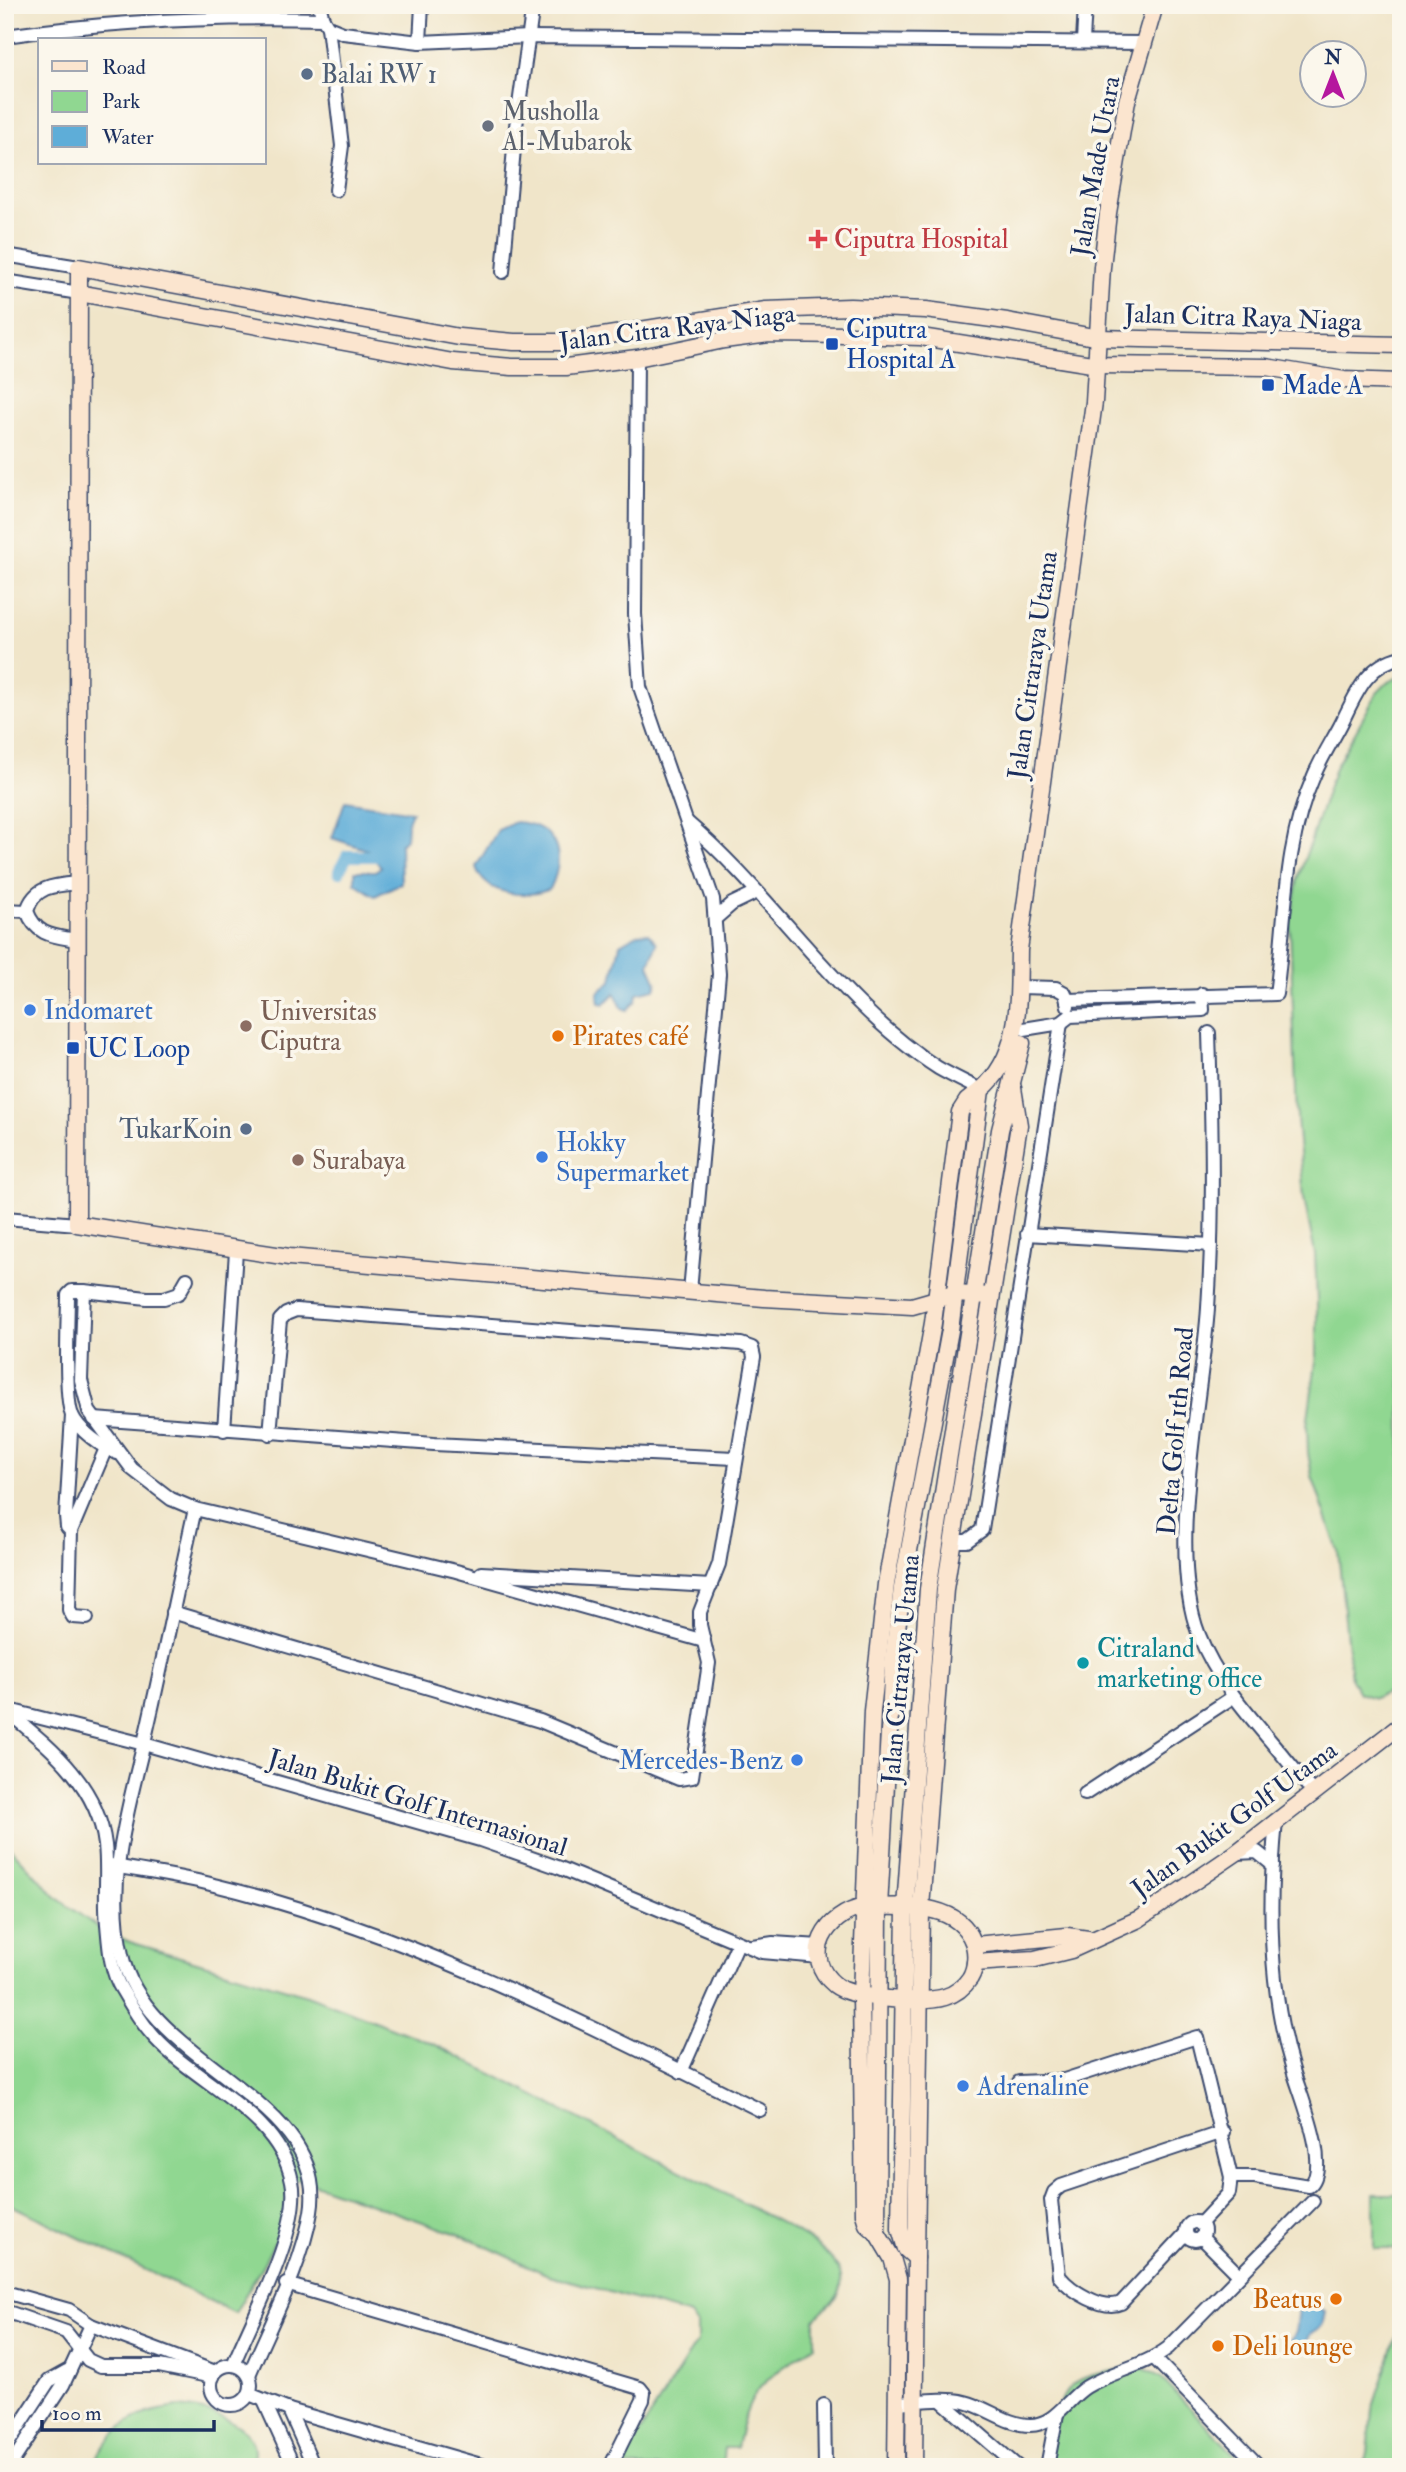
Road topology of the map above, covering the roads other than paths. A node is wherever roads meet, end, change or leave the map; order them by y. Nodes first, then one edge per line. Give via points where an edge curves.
1 (319, 5) edge
2 (422, 5) edge
3 (533, 5) edge
4 (1085, 5) edge
5 (1155, 5) edge
6 (325, 23) junction
7 (5, 36) edge
8 (530, 37) junction
9 (1083, 40) junction
10 (420, 42) junction
11 (1143, 43) junction
12 (336, 190) dead end
13 (5, 255) edge
14 (79, 267) junction
15 (503, 272) dead end
16 (5, 281) edge
17 (79, 293) junction
18 (637, 332) junction
19 (1099, 338) junction
20 (1401, 345) edge
21 (637, 358) junction
22 (1098, 365) junction
23 (1401, 382) edge
24 (1401, 657) edge
25 (686, 822) junction
26 (78, 883) junction
27 (757, 892) junction
28 (5, 910) edge
29 (27, 911) junction
30 (715, 919) junction
31 (77, 940) junction
32 (1019, 993) junction
33 (1202, 994) junction
34 (1067, 1000) junction
35 (1065, 1020) junction
36 (1024, 1029) junction
37 (1209, 1033) dead end
38 (981, 1090) junction
39 (5, 1218) edge
40 (77, 1224) junction
41 (1027, 1234) junction
42 (1212, 1245) junction
43 (236, 1251) junction
44 (187, 1279) dead end
45 (84, 1291) junction
46 (690, 1291) junction
47 (954, 1294) junction
48 (983, 1295) junction
49 (936, 1297) junction
50 (912, 1306) junction
51 (933, 1323) junction
52 (950, 1331) junction
53 (977, 1337) junction
54 (72, 1415) junction
55 (94, 1419) junction
56 (224, 1430) junction
57 (270, 1434) junction
58 (111, 1446) junction
59 (734, 1458) junction
60 (195, 1509) junction
61 (71, 1531) junction
62 (951, 1541) junction
63 (456, 1571) junction
64 (711, 1586) junction
65 (172, 1612) junction
66 (87, 1618) dead end
67 (704, 1641) junction
68 (1233, 1697) junction
69 (5, 1709) edge
70 (1401, 1725) edge
71 (144, 1744) junction
72 (1313, 1793) junction
73 (1085, 1794) dead end
74 (1276, 1821) junction
75 (1236, 1853) junction
76 (111, 1865) junction
77 (1273, 1865) junction
78 (871, 1907) junction
79 (914, 1908) junction
80 (1088, 1939) junction
81 (738, 1943) junction
82 (985, 1945) junction
83 (820, 1951) junction
84 (985, 1963) junction
85 (861, 1995) junction
86 (878, 1996) junction
87 (911, 1999) junction
88 (681, 2071) junction
89 (1018, 2082) dead end
90 (760, 2110) dead end
91 (1223, 2132) junction
92 (1231, 2177) junction
93 (1313, 2201) dead end
94 (1201, 2231) junction
95 (877, 2233) junction
96 (1238, 2274) junction
97 (286, 2284) junction
98 (5, 2292) edge
99 (5, 2311) edge
100 (91, 2325) junction
101 (80, 2351) junction
102 (1154, 2358) junction
103 (233, 2365) junction
104 (67, 2371) junction
105 (214, 2374) junction
106 (249, 2375) junction
107 (249, 2394) junction
108 (264, 2401) junction
109 (913, 2402) junction
110 (943, 2402) junction
111 (896, 2403) junction
112 (824, 2405) dead end
113 (289, 2410) junction
114 (1057, 2414) junction
115 (5, 2448) edge
116 (9, 2467) edge
117 (295, 2467) edge
118 (314, 2467) edge
119 (488, 2467) edge
120 (610, 2467) edge
121 (825, 2467) edge
122 (896, 2467) edge
123 (914, 2467) edge
124 (1018, 2467) edge
125 (1048, 2467) edge
126 (1259, 2467) edge

1 - 6 street
2 - 10 street
3 - 8 street
4 - 9 street
5 - 11 street, Jalan Made Utara
6 - 7 street via 170,20
6 - 10 street via 343,33
6 - 12 street via 342,146
8 - 9 street
8 - 10 street
8 - 15 street via 516,126
9 - 11 street
11 - 19 street, Jalan Made Utara via 1127,101 1108,213
13 - 14 street, Jalan Citra Raya Niaga
14 - 17 street
14 - 18 street, Jalan Citra Raya Niaga via 458,337 565,342
16 - 17 street, Jalan Citra Raya Niaga
17 - 21 street, Jalan Citra Raya Niaga via 453,362 566,367
17 - 26 street
18 - 19 street, Jalan Citra Raya Niaga via 766,310 850,307 926,310
18 - 21 street
19 - 20 street, Jalan Citra Raya Niaga
19 - 22 street, Jalan Citraraya Utama
21 - 22 street, Jalan Citra Raya Niaga via 769,334 848,335 922,337
21 - 25 street via 635,614 640,687
22 - 23 street, Jalan Citra Raya Niaga via 1266,367 1344,380
22 - 32 street, Jalan Citraraya Utama via 1019,950
24 - 33 street via 1375,669 1361,682 1312,779 1293,850 1276,994
25 - 27 street
25 - 30 street via 713,899
26 - 29 street via 40,890
26 - 31 street
27 - 30 street
27 - 38 street via 885,1025 937,1068
28 - 29 street
29 - 31 street via 33,926 43,933
30 - 46 street via 719,974
31 - 40 street
32 - 34 street via 1056,988
32 - 36 street, Jalan Citraraya Utama
32 - 38 street, Jalan Citraraya Utama via 1007,1059
33 - 34 street
33 - 35 street via 1203,1010
34 - 35 street
35 - 36 street
35 - 41 street
36 - 48 street, Jalan Citraraya Utama via 1000,1130
37 - 42 street, Delta Golf 1th Road
38 - 47 street, Jalan Citraraya Utama
38 - 49 street, Jalan Citraraya Utama via 960,1112
39 - 40 street
40 - 43 street
41 - 42 street
41 - 62 street via 982,1530 967,1541
42 - 68 street, Delta Golf 1th Road via 1189,1474 1186,1571 1198,1633
43 - 46 street
43 - 56 street
44 - 45 street via 179,1293 164,1298
45 - 54 street via 68,1295
45 - 55 street via 81,1380
46 - 50 street
47 - 48 street
47 - 49 street
47 - 52 street, Jalan Citraraya Utama
48 - 53 street, Jalan Citraraya Utama
49 - 50 street
49 - 51 street, Jalan Citraraya Utama
50 - 51 street
51 - 52 street
51 - 78 street, Jalan Citraraya Utama via 886,1584 872,1711
52 - 53 street
52 - 78 street, Jalan Citraraya Utama via 901,1600
53 - 62 street, Jalan Citraraya Utama
53 - 79 street, Jalan Citraraya Utama via 928,1589
54 - 58 street
54 - 61 street via 66,1516
55 - 56 street
55 - 58 street
56 - 57 street
57 - 59 street
57 - 59 street via 280,1321 286,1314 304,1310 748,1345 754,1357
58 - 60 street via 150,1485
58 - 61 street
59 - 64 street via 719,1564
60 - 63 street
60 - 65 street
61 - 66 street via 69,1610 73,1617
62 - 79 street, Jalan Citraraya Utama
63 - 64 street
63 - 67 street
64 - 67 street via 701,1612
65 - 67 street via 540,1721 684,1780 694,1773 709,1663
65 - 71 street
68 - 72 street, Delta Golf 1th Road
68 - 73 street
69 - 71 street, Jalan Bukit Golf Internasional
69 - 76 street via 85,1786 101,1822
70 - 72 street, Jalan Bukit Golf Utama
71 - 76 street
71 - 81 street, Jalan Bukit Golf Internasional via 480,1840 561,1868
72 - 74 street, Jalan Bukit Golf Utama
74 - 75 street, Jalan Bukit Golf Utama
74 - 77 street
75 - 77 street via 1257,1852
75 - 80 street, Jalan Bukit Golf Utama via 1139,1919
76 - 88 street via 214,1885 428,1955
76 - 97 street via 122,1956 139,1997 166,2031 257,2099 293,2140 305,2162 312,2210
76 - 103 street via 105,1908 109,1953 120,1987 156,2039 256,2122 276,2147 292,2180 293,2217
77 - 92 street via 1280,2028 1315,2141 1317,2175 1309,2186 1301,2187 1273,2179
78 - 79 street
78 - 83 street via 849,1910 835,1918 825,1931
78 - 85 street, Jalan Citraraya Utama
78 - 86 street, Jalan Citraraya Utama
79 - 82 street via 955,1917
79 - 87 street, Jalan Citraraya Utama
80 - 82 street, Jalan Bukit Golf Utama via 1067,1936
80 - 84 street, Jalan Bukit Golf Utama via 1071,1950 1035,1959
81 - 83 street, Jalan Bukit Golf Internasional via 770,1954
81 - 88 street
82 - 84 street
83 - 85 street via 824,1971 834,1983
84 - 87 street via 948,1997
85 - 86 street
85 - 95 street, Jalan Citraraya Utama via 864,2214
86 - 87 street
86 - 95 street, Jalan Citraraya Utama
87 - 109 street, Jalan Citraraya Utama via 900,2237 916,2258
88 - 90 street
89 - 91 street via 1065,2080 1197,2037
91 - 92 street
91 - 94 street via 1061,2186 1051,2200 1059,2276 1105,2304 1121,2302 1186,2233 1190,2223
92 - 94 street via 1229,2193
93 - 96 street
94 - 96 street
95 - 111 street, Jalan Citraraya Utama via 898,2279
96 - 102 street
97 - 106 street
97 - 120 street via 640,2388 643,2400
98 - 100 street via 69,2310
99 - 101 street via 66,2332
100 - 101 street
100 - 105 street
101 - 104 street
101 - 105 street via 100,2366
102 - 114 street via 1084,2389
102 - 126 street
103 - 105 street
103 - 106 street
104 - 115 street via 49,2381
104 - 116 street via 63,2385
105 - 107 street via 212,2390 220,2401 233,2405
106 - 107 street
107 - 108 street
108 - 113 street
108 - 117 street
109 - 110 street
109 - 111 street
109 - 123 street, Jalan Citraraya Utama
110 - 114 street via 966,2402 1030,2425
110 - 124 street
111 - 122 street, Jalan Citraraya Utama
112 - 121 street
113 - 118 street
113 - 119 street
114 - 125 street

